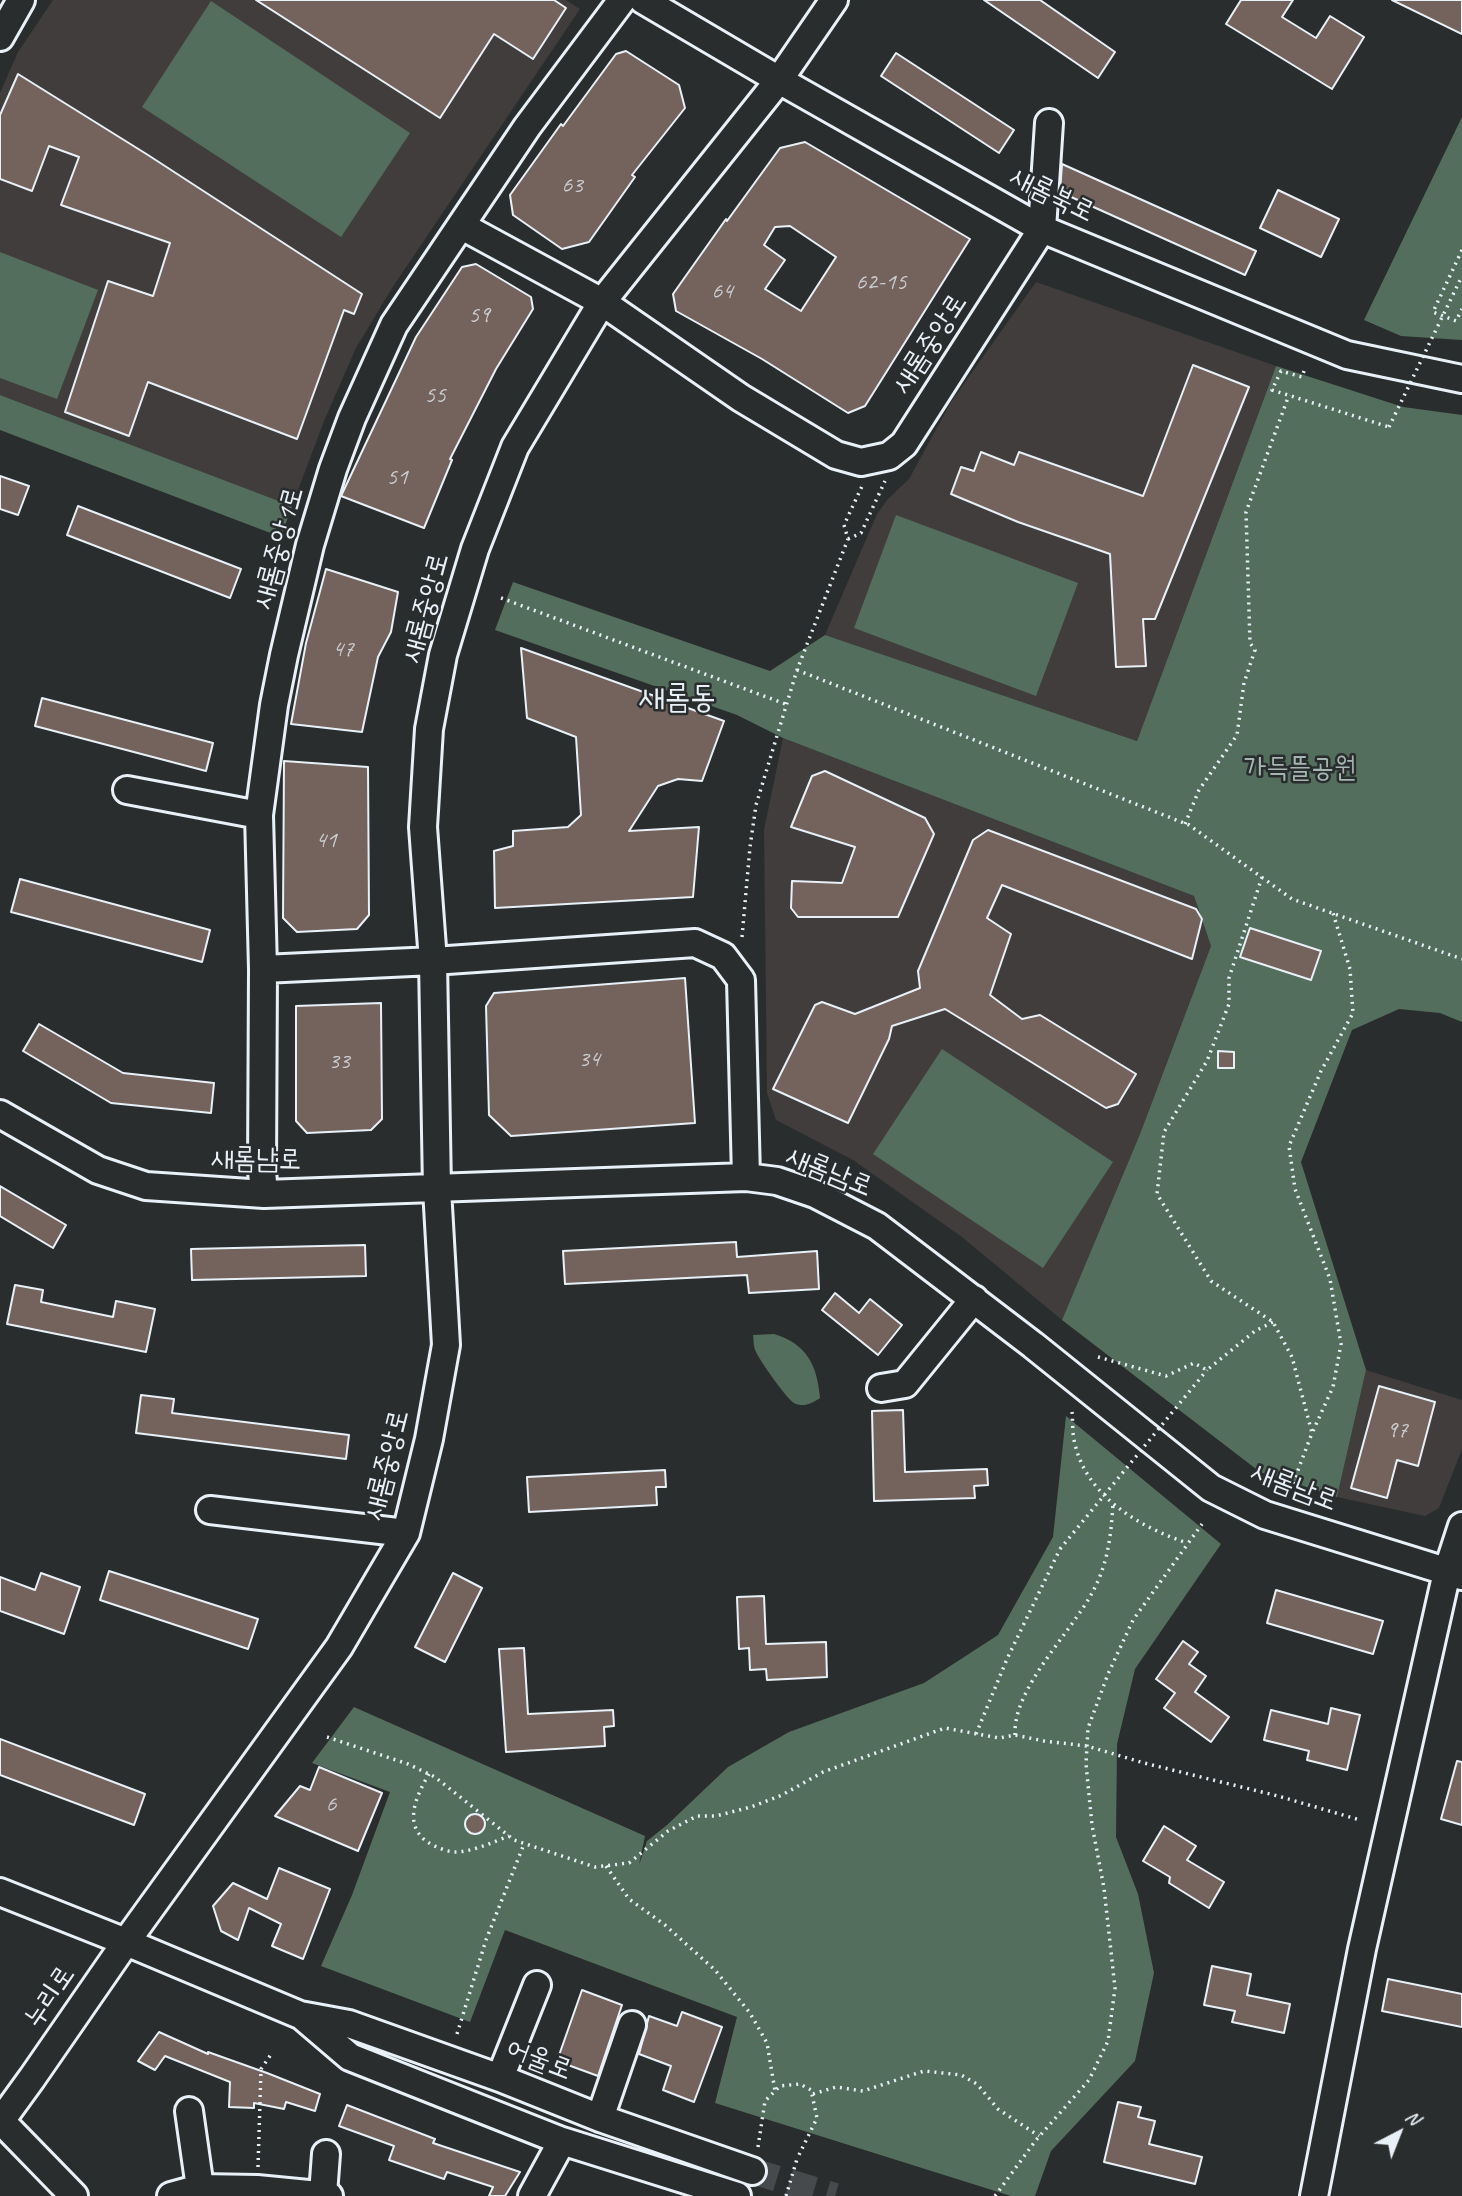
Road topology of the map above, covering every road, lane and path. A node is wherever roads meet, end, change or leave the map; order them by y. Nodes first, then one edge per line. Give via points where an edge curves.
1 (622, 0) edge
2 (643, 0) edge
3 (834, 0) edge
4 (779, 80) junction
5 (1049, 123) dead end
6 (462, 226) junction
7 (1042, 229) junction
8 (1462, 250) edge
9 (1462, 276) edge
10 (602, 302) junction
11 (1462, 309) edge
12 (1304, 371) dead end
13 (1462, 379) edge
14 (1289, 395) junction
15 (885, 481) dead end
16 (864, 482) dead end
17 (848, 539) junction
18 (501, 598) dead end
19 (797, 670) junction
20 (788, 705) junction
21 (127, 790) dead end
22 (259, 815) junction
23 (1185, 824) junction
24 (1262, 877) junction
25 (1333, 913) junction
26 (742, 937) dead end
27 (1462, 959) edge
28 (433, 961) junction
29 (263, 969) junction
30 (0, 1114) edge
31 (746, 1177) junction
32 (437, 1189) junction
33 (264, 1194) junction
34 (974, 1299) junction
35 (1273, 1322) junction
36 (1098, 1357) dead end
37 (1207, 1370) junction
38 (881, 1388) dead end
39 (1072, 1412) dead end
40 (1312, 1433) junction
41 (1292, 1486) dead end
42 (1112, 1504) junction
43 (209, 1510) dead end
44 (1202, 1524) dead end
45 (1462, 1526) edge
46 (406, 1533) junction
47 (1187, 1543) junction
48 (1454, 1574) edge
49 (976, 1734) junction
50 (1015, 1735) junction
51 (327, 1737) dead end
52 (1087, 1746) junction
53 (429, 1774) junction
54 (1360, 1820) dead end
55 (509, 1836) junction
56 (524, 1844) junction
57 (606, 1866) junction
58 (0, 1892) edge
59 (126, 1942) junction
60 (537, 1985) dead end
61 (300, 2015) junction
62 (632, 2025) dead end
63 (457, 2034) dead end
64 (272, 2053) dead end
65 (500, 2078) junction
66 (775, 2091) junction
67 (813, 2094) junction
68 (189, 2111) dead end
69 (600, 2118) junction
70 (0, 2121) edge
71 (1040, 2136) junction
72 (562, 2141) junction
73 (326, 2154) dead end
74 (755, 2159) joint
75 (258, 2172) dead end
76 (200, 2188) junction
77 (326, 2195) edge
78 (74, 2196) edge
79 (171, 2196) edge
80 (532, 2196) edge
81 (737, 2196) tunnel mouth
82 (786, 2196) edge
83 (995, 2196) edge
84 (1314, 2196) edge

1 - 6 street, 새롬중앙1로 via 527,127
2 - 4 street, 새롬북로
3 - 4 street, 새롬중앙로
4 - 7 street, 새롬북로
4 - 10 street, 새롬중앙로
5 - 7 street
6 - 10 street
6 - 22 street, 새롬중앙1로 via 394,325 333,469 284,654
7 - 10 street, 새롬중앙로 via 904,444 889,456 861,462 836,456 801,436
7 - 13 street, 새롬북로 via 1347,355
8 - 11 path via 1433,312 1456,321
9 - 14 path, bridge via 1389,427
10 - 28 street, 새롬중앙로 via 516,447 475,549 443,655 429,729 423,827
12 - 14 path via 1302,377 1281,371 1272,390
14 - 23 path via 1246,512 1250,643 1255,650 1244,683 1237,735 1199,790
15 - 17 path via 861,533
16 - 17 path via 844,525
17 - 19 path
18 - 20 path
19 - 20 path
19 - 23 path
20 - 26 path via 756,804
21 - 22 street
22 - 29 street, 새롬중앙1로
23 - 24 path
24 - 25 path via 1292,899
24 - 35 path via 1228,978 1228,1004 1207,1061 1164,1132 1157,1194 1211,1281
25 - 27 path
25 - 40 path via 1350,968 1353,1013 1321,1071 1289,1146 1295,1189 1330,1279 1341,1344 1333,1387
28 - 29 street
28 - 31 street via 695,943 723,956 741,980
28 - 32 street, 새롬중앙로
29 - 33 street, 새롬중앙1로
30 - 33 street, 새롬남로 via 98,1170 146,1186
31 - 32 street, 새롬남로
31 - 34 street, 새롬남로 via 777,1181 815,1194 877,1226
32 - 33 street, 새롬남로
32 - 46 street, 새롬중앙로 via 446,1345
34 - 38 street via 905,1384
34 - 48 street, 새롬남로 via 1211,1488 1265,1515
35 - 37 path
35 - 40 path via 1292,1357
36 - 37 path via 1166,1376 1194,1363
37 - 49 path, bridge via 1060,1549
39 - 42 path via 1074,1444 1085,1472
40 - 41 path
42 - 47 path via 1135,1520
42 - 50 path via 1105,1566 1079,1616 1028,1689 1018,1709
43 - 46 street
44 - 47 path
45 - 48 street
46 - 59 street, 새롬중앙로 via 339,1647
47 - 52 path via 1133,1620 1088,1728
48 - 84 street via 1362,1949
49 - 50 path
49 - 57 path via 945,1728 930,1732 823,1772 751,1807 697,1816 668,1831 629,1863
50 - 52 path
51 - 53 path
52 - 54 path
52 - 71 path via 1092,1825 1115,1988 1108,2041 1089,2080
53 - 55 path
53 - 55 path via 415,1808 414,1826 420,1838 455,1852
55 - 56 path
56 - 57 path via 595,1867
56 - 63 path via 486,1940
57 - 66 path via 629,1899 715,1970 750,2012 767,2043
58 - 59 street, 어울로
59 - 61 street, 어울로
59 - 70 street, 누리로
60 - 65 street
61 - 65 street, 어울로 via 349,2024
61 - 72 street, 어울로 via 349,2057
62 - 69 street
64 - 75 path via 261,2069
65 - 69 street, 어울로
66 - 67 path via 800,2084
66 - 74 path via 765,2101
67 - 71 path via 836,2087 863,2091 924,2071 961,2075 978,2084 998,2109
67 - 82 path, bridge via 817,2118
68 - 76 street
69 - 74 street, 어울로
70 - 78 street
71 - 83 path
72 - 80 street
72 - 81 street, 어울로
73 - 77 street
76 - 77 street
76 - 79 street

